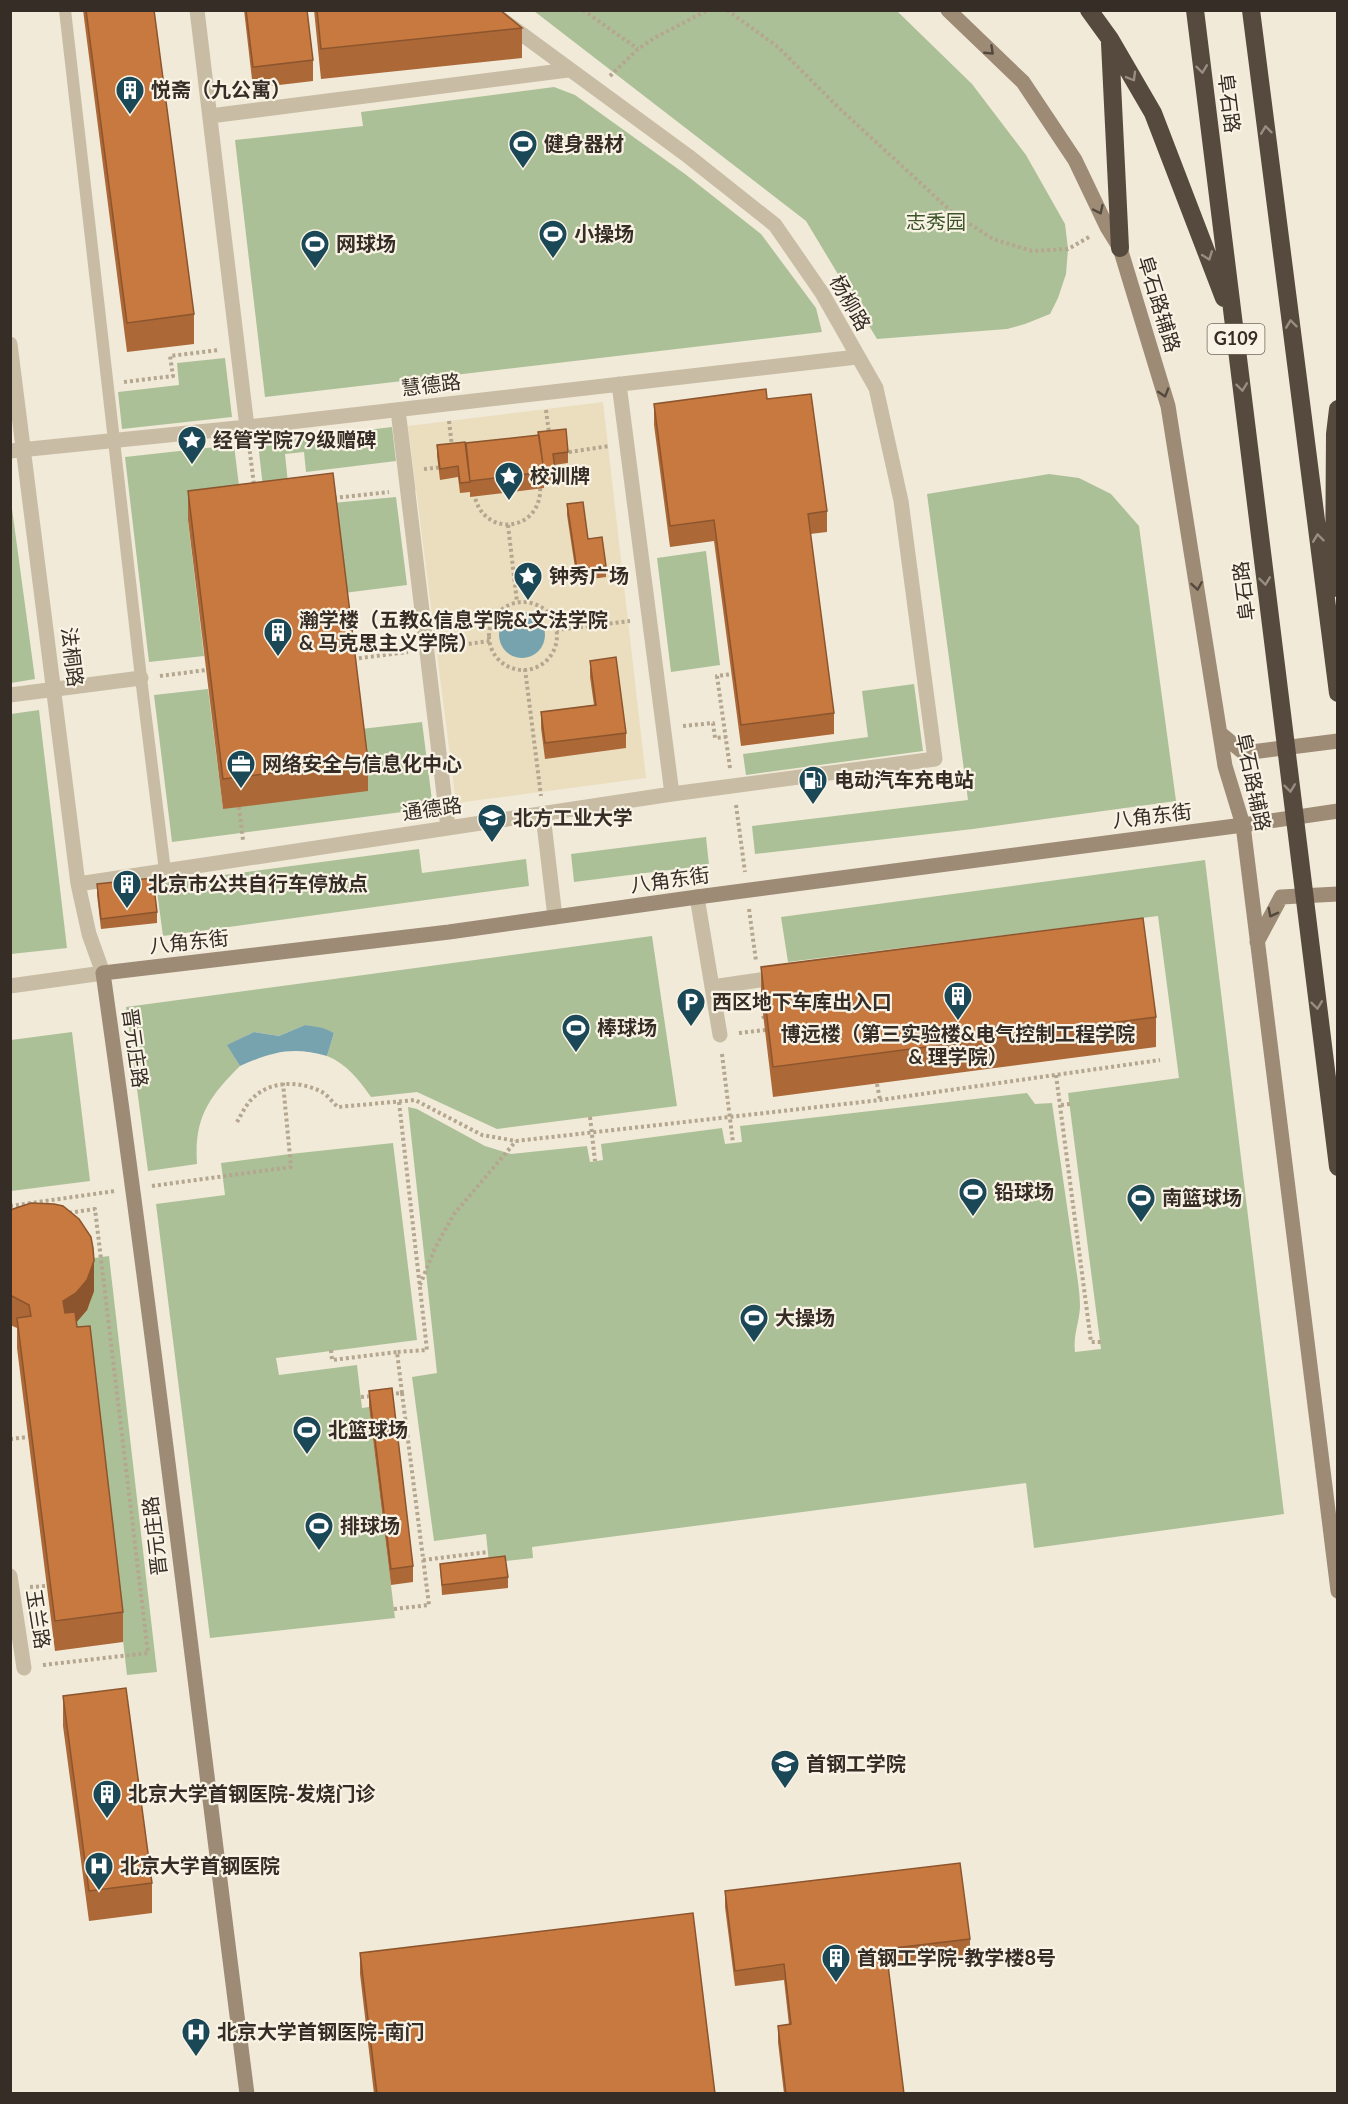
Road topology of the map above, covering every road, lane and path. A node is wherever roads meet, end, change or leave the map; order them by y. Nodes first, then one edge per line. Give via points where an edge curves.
1 (65, 10) edge
2 (197, 10) edge
3 (489, 10) edge
4 (583, 10) edge
5 (708, 10) edge
6 (727, 10) edge
7 (948, 10) edge
8 (1089, 10) edge
9 (1195, 10) edge
10 (1251, 10) edge
11 (1260, 10) edge
12 (1110, 39) junction
13 (638, 49) junction
14 (568, 70) junction
15 (1259, 70) junction
16 (596, 90) junction
17 (210, 116) junction
18 (1107, 227) junction
19 (1119, 248) junction
20 (1234, 323) junction
21 (10, 344) edge
22 (237, 348) junction
23 (857, 357) junction
24 (109, 384) junction
25 (619, 384) junction
26 (544, 393) junction
27 (447, 404) junction
28 (1338, 409) edge
29 (398, 410) junction
30 (247, 427) junction
31 (549, 434) edge
32 (115, 441) junction
33 (626, 443) junction
34 (17, 450) edge
35 (562, 453) edge
36 (453, 455) edge
37 (445, 466) edge
38 (405, 471) junction
39 (539, 478) edge
40 (474, 486) edge
41 (408, 490) joint
42 (256, 494) edge
43 (326, 498) edge
44 (508, 525) junction
45 (517, 602) junction
46 (649, 618) junction
47 (556, 630) junction
48 (1333, 658) junction
49 (525, 669) junction
50 (206, 670) edge
51 (732, 674) edge
52 (141, 678) junction
53 (54, 689) junction
54 (1338, 693) edge
55 (10, 695) edge
56 (664, 729) junction
57 (1221, 734) junction
58 (1338, 741) edge
59 (935, 759) joint
60 (672, 794) junction
61 (239, 807) edge
62 (1338, 811) edge
63 (543, 815) junction
64 (1243, 825) junction
65 (448, 828) junction
66 (245, 858) junction
67 (165, 871) junction
68 (78, 884) junction
69 (1338, 894) edge
70 (697, 897) junction
71 (555, 917) junction
72 (1257, 942) junction
73 (103, 973) junction
74 (791, 976) edge
75 (10, 986) edge
76 (712, 987) junction
77 (765, 1030) edge
78 (720, 1035) junction
79 (1161, 1060) dead end
80 (1056, 1075) junction
81 (283, 1083) junction
82 (877, 1084) edge
83 (880, 1100) junction
84 (399, 1102) junction
85 (1070, 1104) dead end
86 (1061, 1105) junction
87 (730, 1116) junction
88 (590, 1117) dead end
89 (237, 1122) dead end
90 (592, 1132) junction
91 (516, 1141) junction
92 (733, 1143) dead end
93 (596, 1161) dead end
94 (1338, 1167) edge
95 (208, 1178) dead end
96 (71, 1197) dead end
97 (38, 1202) junction
98 (10, 1206) edge
99 (39, 1210) edge
100 (62, 1214) edge
101 (1078, 1242) junction
102 (1072, 1243) dead end
103 (420, 1286) junction
104 (1101, 1342) dead end
105 (331, 1350) dead end
106 (397, 1352) junction
107 (402, 1393) junction
108 (361, 1397) dead end
109 (28, 1437) edge
110 (10, 1439) edge
111 (488, 1552) dead end
112 (423, 1560) junction
113 (10, 1576) edge
114 (1338, 1591) edge
115 (394, 1609) dead end
116 (14, 1626) edge
117 (24, 1668) joint
118 (248, 2094) edge

1 - 24 lane
2 - 17 street
3 - 14 street, 杨柳路
4 - 13 path
5 - 13 path
6 - 18 path via 778,47 953,213 993,239 1032,251 1068,249
7 -> 18 street, 阜石路辅路 via 1023,82 1075,160
8 - 12 highway
9 -> 20 highway, 阜石路 / G109
10 - 15 highway, 阜石路 / G109
11 - 15 highway
12 - 19 highway
12 -> 20 highway via 1153,113
13 - 16 path
14 - 16 street, 杨柳路
14 - 17 street
48 -> 15 highway, 阜石路 / G109
16 - 23 street, 杨柳路 via 775,225 822,293
17 - 22 street
18 - 19 street, 阜石路辅路
19 -> 57 street, 阜石路辅路 via 1168,406
20 -> 94 highway, 阜石路 / G109
21 - 34 street, 法桐路
22 - 24 path via 170,356 172,376
22 - 30 street
23 - 25 street, 慧德路
23 - 59 street, 杨柳路 via 876,388 901,501
24 - 32 lane
25 - 26 street, 慧德路
25 - 33 street
26 - 27 street, 慧德路
26 - 31 path
27 - 29 street, 慧德路
27 - 36 path
28 - 48 highway
29 - 30 street, 慧德路
29 - 38 street
29 - 41 street
30 - 32 street, 慧德路
30 - 42 path
32 - 34 street, 慧德路
32 - 52 lane
33 - 35 path
33 - 46 street
34 - 53 street, 法桐路
37 - 38 path
38 - 65 street
39 - 44 path via 540,500 530,518
40 - 44 path via 477,507 482,513 496,523
41 - 43 path
44 - 45 path
45 - 47 path via 539,606 550,616
45 - 49 path via 496,616 490,628 490,641 502,662
46 - 47 path
46 - 56 street
47 - 49 path via 548,659
48 - 54 highway, 阜石路 / G109
49 - 63 path
50 - 52 path
51 - 56 path via 717,676 726,737 715,738 713,723
52 - 53 street
52 - 67 lane
53 - 55 street
53 - 68 street, 法桐路
56 - 60 street
57 - 58 street via 1244,753
57 - 64 street, 阜石路辅路 via 1225,766
59 - 60 street, 通德路
60 - 63 street, 通德路
61 - 66 path
62 - 64 street, 八角东街
63 - 65 street, 通德路
63 - 71 street
64 - 70 street, 八角东街
64 - 72 street, 阜石路辅路
65 - 66 street, 通德路
66 - 67 street, 通德路
67 - 68 street, 通德路
68 - 73 street, 法桐路
69 -> 72 street via 1281,897
70 - 71 street, 八角东街
70 - 76 street
71 - 73 street, 八角东街
72 - 114 street, 阜石路辅路
73 - 75 street
73 - 118 street, 晋元庄路 via 136,1204
74 - 76 street
76 - 78 street
77 - 78 path
78 - 87 path
79 - 80 path
80 - 83 path
80 - 86 path
81 - 84 path via 322,1092 338,1107
81 - 89 path via 264,1089 250,1100
81 - 95 path via 291,1167
82 - 83 path
83 - 87 path
84 - 91 path via 415,1100 482,1135
84 - 103 path
85 - 86 path
86 - 101 path
87 - 90 path
87 - 92 path
88 - 90 path
90 - 91 path
90 - 93 path
91 - 103 path via 454,1214
96 - 97 path
97 - 98 path
97 - 99 path
100 - 117 path via 95,1209 148,1653
101 - 102 path
101 - 104 path via 1091,1342
103 - 106 path via 427,1350
105 - 106 path via 332,1360
106 - 107 path
107 - 108 path
107 - 112 path
109 - 110 path
111 - 112 path
112 - 115 path via 429,1605
113 - 116 street, 玉兰路
116 - 117 street, 玉兰路

